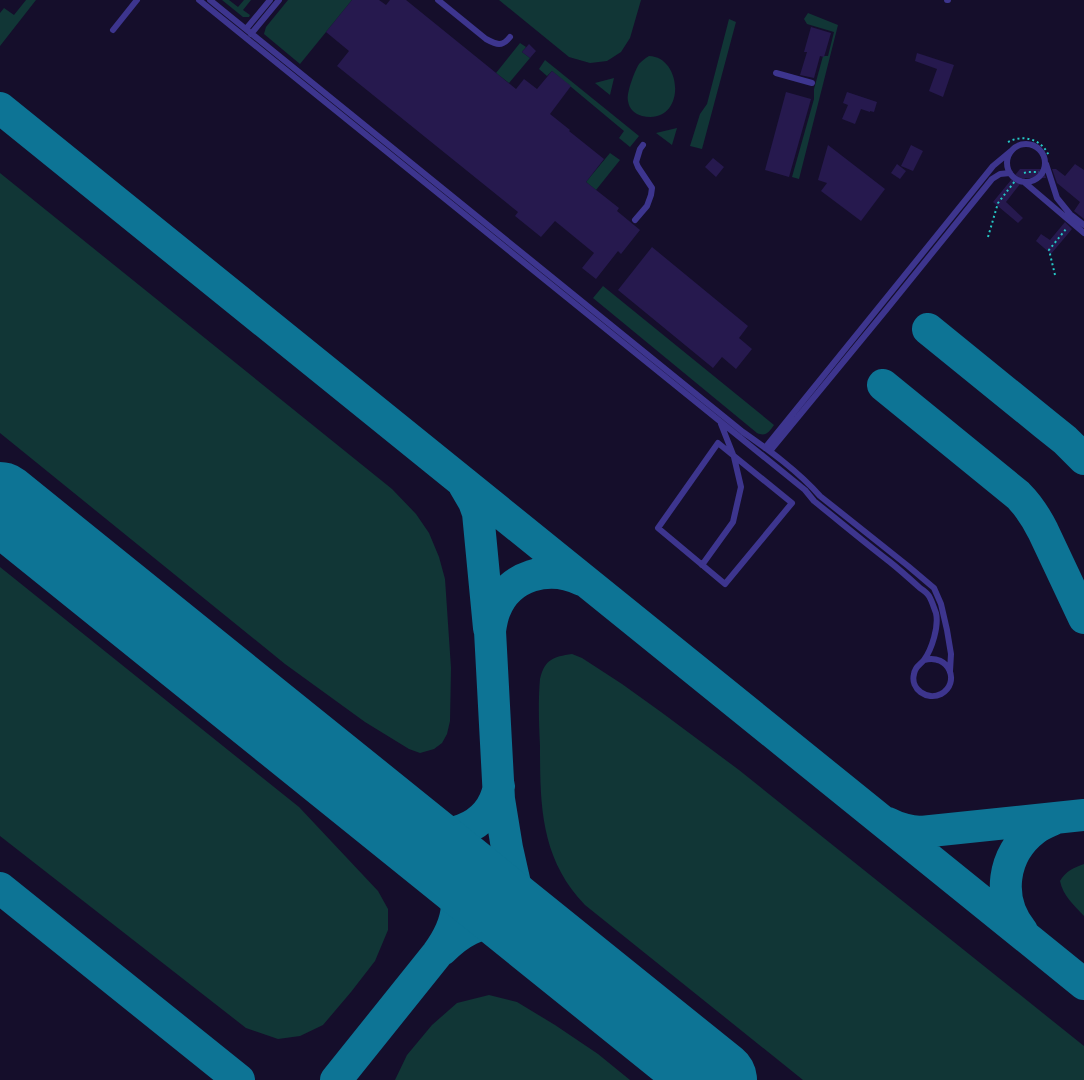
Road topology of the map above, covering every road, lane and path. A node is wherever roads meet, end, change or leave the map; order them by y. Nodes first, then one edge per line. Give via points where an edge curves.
1 (137, 0) edge
2 (199, 0) edge
3 (210, 0) edge
4 (270, 0) edge
5 (279, 0) edge
6 (438, 0) edge
7 (246, 29) junction
8 (113, 30) dead end
9 (251, 34) junction
10 (510, 37) dead end
11 (776, 73) dead end
12 (812, 83) dead end
13 (1007, 143) dead end
14 (643, 145) dead end
15 (1011, 151) junction
16 (1048, 160) junction
17 (1010, 173) junction
18 (1024, 182) junction
19 (998, 203) dead end
20 (635, 220) dead end
21 (1071, 223) junction
22 (1084, 225) edge
23 (1084, 233) edge
24 (988, 237) dead end
25 (1056, 275) dead end
26 (721, 422) junction
27 (768, 450) junction
28 (734, 457) junction
29 (702, 564) junction
30 (924, 660) junction
31 (950, 672) junction

1 - 8 lane
2 - 26 lane
3 - 7 lane
4 - 7 lane
5 - 9 lane
6 - 10 lane via 493,43 506,42
7 - 9 lane
9 - 27 lane
11 - 12 lane
13 - 16 path via 1020,138 1033,140 1045,148
14 - 20 lane via 636,162 652,188 647,206
15 - 16 lane via 1020,144 1032,144 1041,150
15 - 17 lane via 1007,162
15 - 27 lane via 993,166
16 - 18 lane via 1039,177
16 - 22 lane via 1057,198 1070,214
17 - 18 lane via 1015,179
17 - 27 lane via 1000,174 992,179
18 - 21 lane
19 - 24 path
21 - 23 lane
21 - 25 path via 1049,250
26 - 28 lane
26 - 30 lane via 929,596 936,615 936,623 932,644
27 - 31 lane via 810,484 820,496 934,588 947,630 951,654
28 - 29 lane via 741,487 732,522
28 - 29 lane via 718,443 658,528
28 - 29 lane via 792,504 726,584
30 - 31 lane via 940,660
30 - 31 lane via 915,669 913,676 916,688 927,696 946,691 951,679

